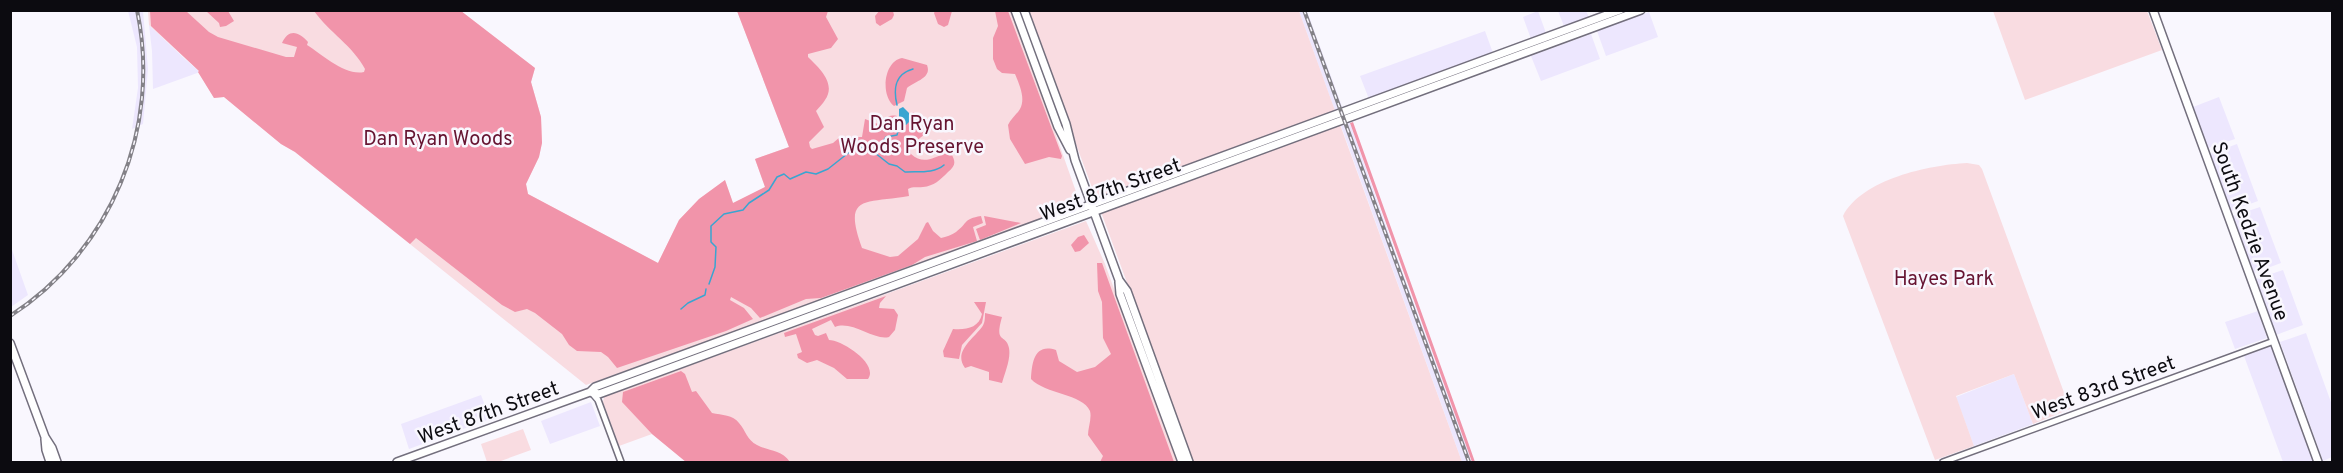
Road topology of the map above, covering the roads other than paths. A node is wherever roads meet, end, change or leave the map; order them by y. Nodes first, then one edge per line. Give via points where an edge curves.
1 (1015, 10) edge
2 (1024, 10) edge
3 (1620, 10) edge
4 (1641, 10) edge
5 (2152, 10) edge
6 (1416, 90) junction
7 (1075, 160) junction
8 (1093, 209) junction
9 (1119, 280) junction
10 (2274, 341) junction
11 (10, 343) edge
12 (590, 392) junction
13 (45, 437) junction
14 (50, 462) edge
15 (57, 462) edge
16 (397, 462) edge
17 (621, 462) edge
18 (1182, 462) edge
19 (1189, 462) edge
20 (1943, 462) edge
21 (2318, 462) edge

1 - 7 main road via 1058,127
2 - 7 main road via 1066,124
3 - 6 main road, West 87th Street
4 - 6 main road, West 87th Street
5 - 10 main road, South Kedzie Avenue
6 - 8 main road, West 87th Street
7 - 8 main road
8 - 9 main road
8 - 12 main road, West 87th Street
9 - 18 main road via 1120,294
9 - 19 main road via 1127,291
10 - 20 street, West 83rd Street
10 - 21 main road, South Kedzie Avenue
11 - 13 main road
12 - 16 main road, West 87th Street
12 - 17 street via 598,400
13 - 14 main road
13 - 15 main road

